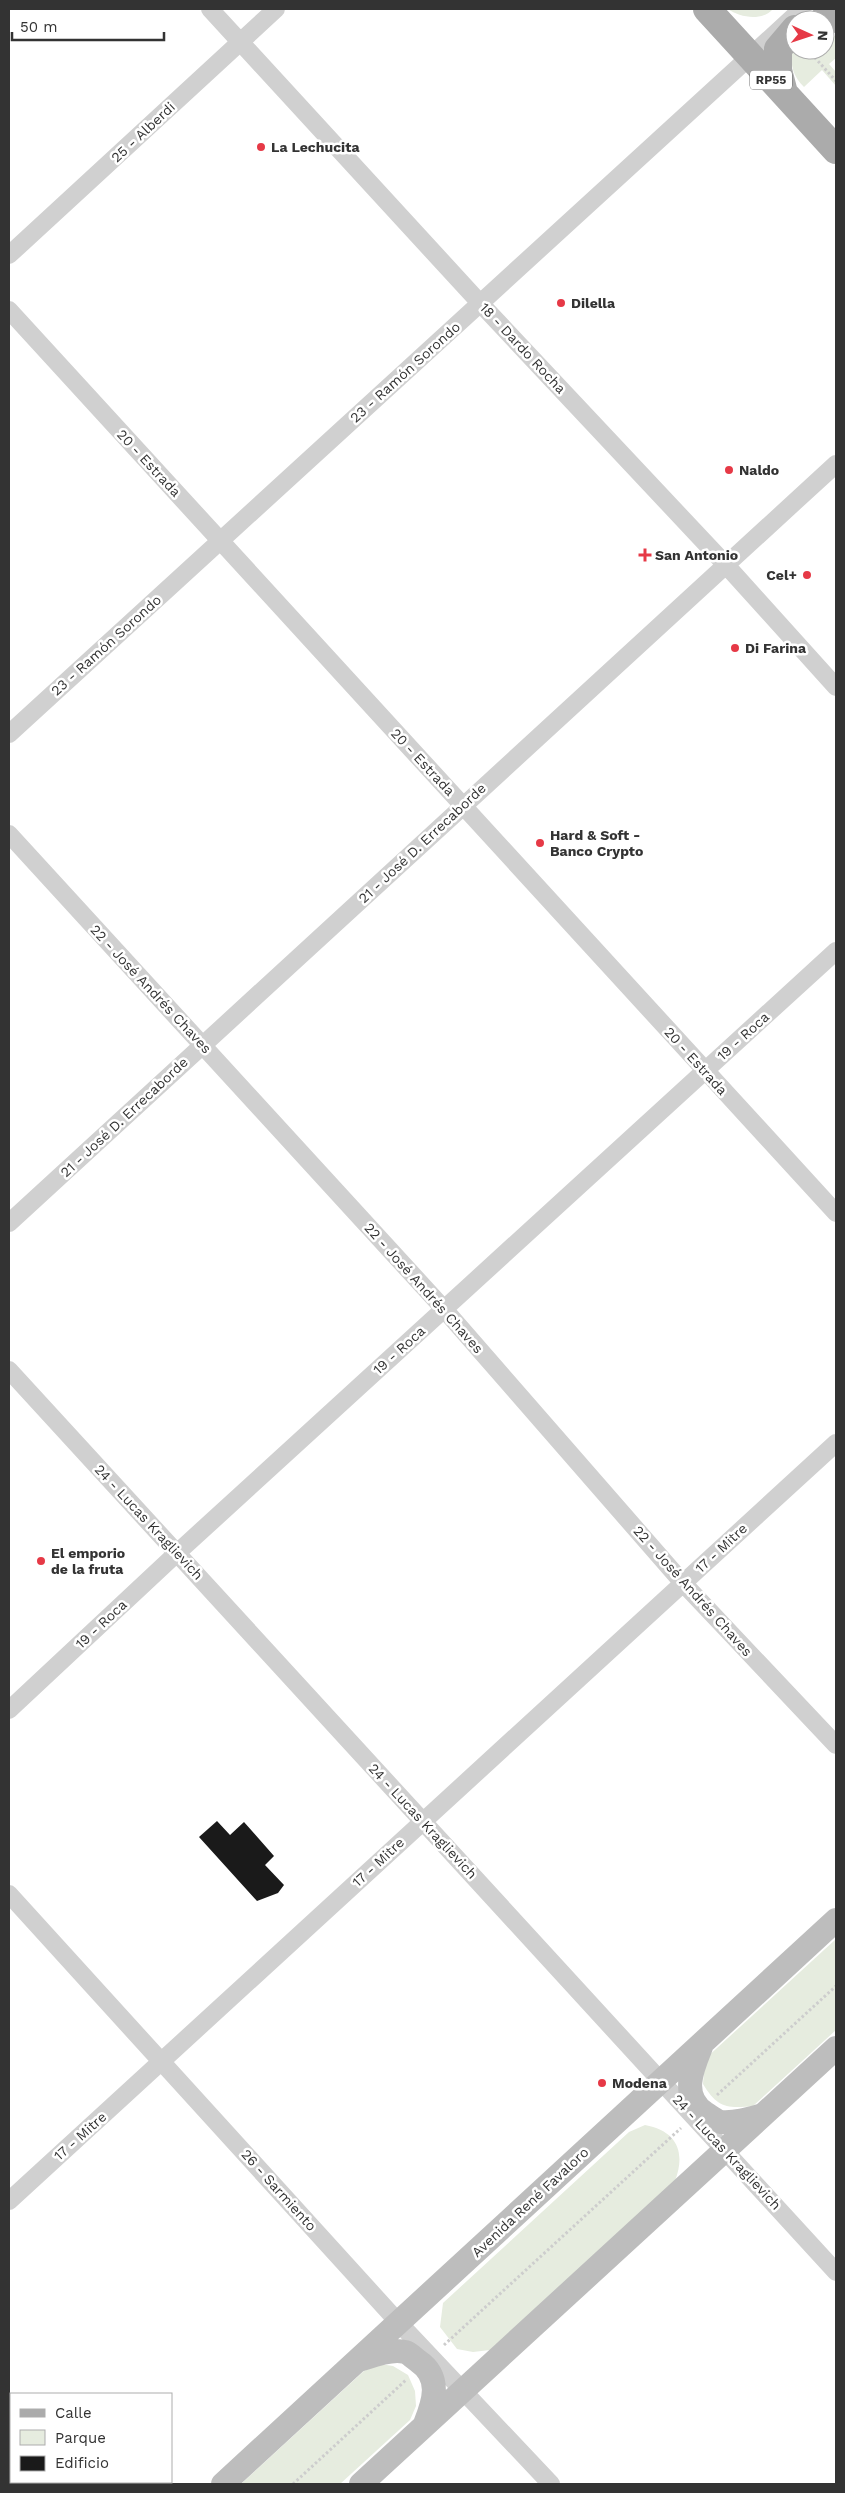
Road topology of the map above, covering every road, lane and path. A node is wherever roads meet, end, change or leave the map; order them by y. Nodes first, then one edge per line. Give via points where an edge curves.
1 (210, 9) edge
2 (276, 9) edge
3 (707, 9) edge
4 (802, 9) edge
5 (827, 9) edge
6 (836, 19) edge
7 (785, 41) edge
8 (241, 42) junction
9 (749, 57) junction
10 (817, 60) edge
11 (836, 81) edge
12 (784, 93) junction
13 (836, 150) edge
14 (9, 255) edge
15 (480, 303) junction
16 (9, 310) edge
17 (836, 464) edge
18 (220, 541) junction
19 (726, 565) junction
20 (836, 687) edge
21 (9, 734) edge
22 (463, 806) junction
23 (9, 834) edge
24 (836, 952) edge
25 (203, 1045) junction
26 (705, 1071) junction
27 (836, 1213) edge
28 (9, 1223) edge
29 (444, 1309) junction
30 (9, 1370) edge
31 (836, 1442) edge
32 (177, 1553) junction
33 (683, 1583) junction
34 (9, 1710) edge
35 (836, 1745) edge
36 (423, 1821) junction
37 (9, 1894) edge
38 (836, 1920) edge
39 (836, 1986) edge
40 (703, 2043) junction
41 (836, 2048) edge
42 (162, 2061) junction
43 (661, 2081) junction
44 (697, 2113) junction
45 (763, 2115) junction
46 (725, 2150) junction
47 (9, 2201) edge
48 (836, 2272) edge
49 (399, 2323) junction
50 (357, 2360) junction
51 (427, 2360) junction
52 (464, 2390) junction
53 (423, 2428) junction
54 (223, 2484) edge
55 (293, 2484) edge
56 (361, 2484) edge
57 (551, 2484) edge

1 - 8 street, 18 - Dardo Rocha
2 - 8 street, 25 - Alberdi
3 - 9 main road, RP55
4 - 9 street, 23 - Ramón Sorondo
5 - 6 main road
7 - 12 main road via 778,49 778,70
8 - 14 street, 25 - Alberdi
8 - 15 street, 18 - Dardo Rocha
9 - 12 main road, RP55
9 - 15 street, 23 - Ramón Sorondo
10 - 11 path
12 - 13 main road, RP55
15 - 18 street, 23 - Ramón Sorondo
15 - 19 street, 18 - Dardo Rocha
16 - 18 street, 20 - Estrada
17 - 19 street, 21 - José D. Errecaborde
18 - 21 street, 23 - Ramón Sorondo
18 - 22 street, 20 - Estrada
19 - 20 street, 18 - Dardo Rocha
19 - 22 street, 21 - José D. Errecaborde
22 - 25 street, 21 - José D. Errecaborde
22 - 26 street, 20 - Estrada
23 - 25 street, 22 - José Andrés Chaves
24 - 26 street, 19 - Roca
25 - 28 street, 21 - José D. Errecaborde
25 - 29 street, 22 - José Andrés Chaves
26 - 27 street, 20 - Estrada
26 - 29 street, 19 - Roca
29 - 32 street, 19 - Roca
29 - 33 street, 22 - José Andrés Chaves
30 - 32 street, 24 - Lucas Kraglievich
31 - 33 street, 17 - Mitre
32 - 34 street, 19 - Roca
32 - 36 street, 24 - Lucas Kraglievich
33 - 35 street, 22 - José Andrés Chaves
33 - 36 street, 17 - Mitre
36 - 42 street, 17 - Mitre
36 - 43 street, 24 - Lucas Kraglievich
37 - 42 street, 26 - Sarmiento
38 - 40 main road, Avenida René Favaloro
39 - 44 path
40 - 43 main road, Avenida René Favaloro
40 - 44 main road via 690,2072 689,2093
41 - 45 main road
42 - 47 street, 17 - Mitre
42 - 49 street, 26 - Sarmiento
43 - 44 street, 24 - Lucas Kraglievich
43 - 49 main road, Avenida René Favaloro
44 - 45 main road via 719,2122
44 - 46 street, 24 - Lucas Kraglievich
44 - 51 path
45 - 46 main road
46 - 48 street, 24 - Lucas Kraglievich
46 - 52 main road
49 - 50 main road, Avenida René Favaloro
49 - 51 street, 26 - Sarmiento
50 - 51 main road via 385,2352 405,2352
50 - 54 main road, Avenida René Favaloro
51 - 52 street, 26 - Sarmiento
51 - 53 main road via 434,2381 434,2402
51 - 55 path
52 - 53 main road
52 - 57 street, 26 - Sarmiento
53 - 56 main road

